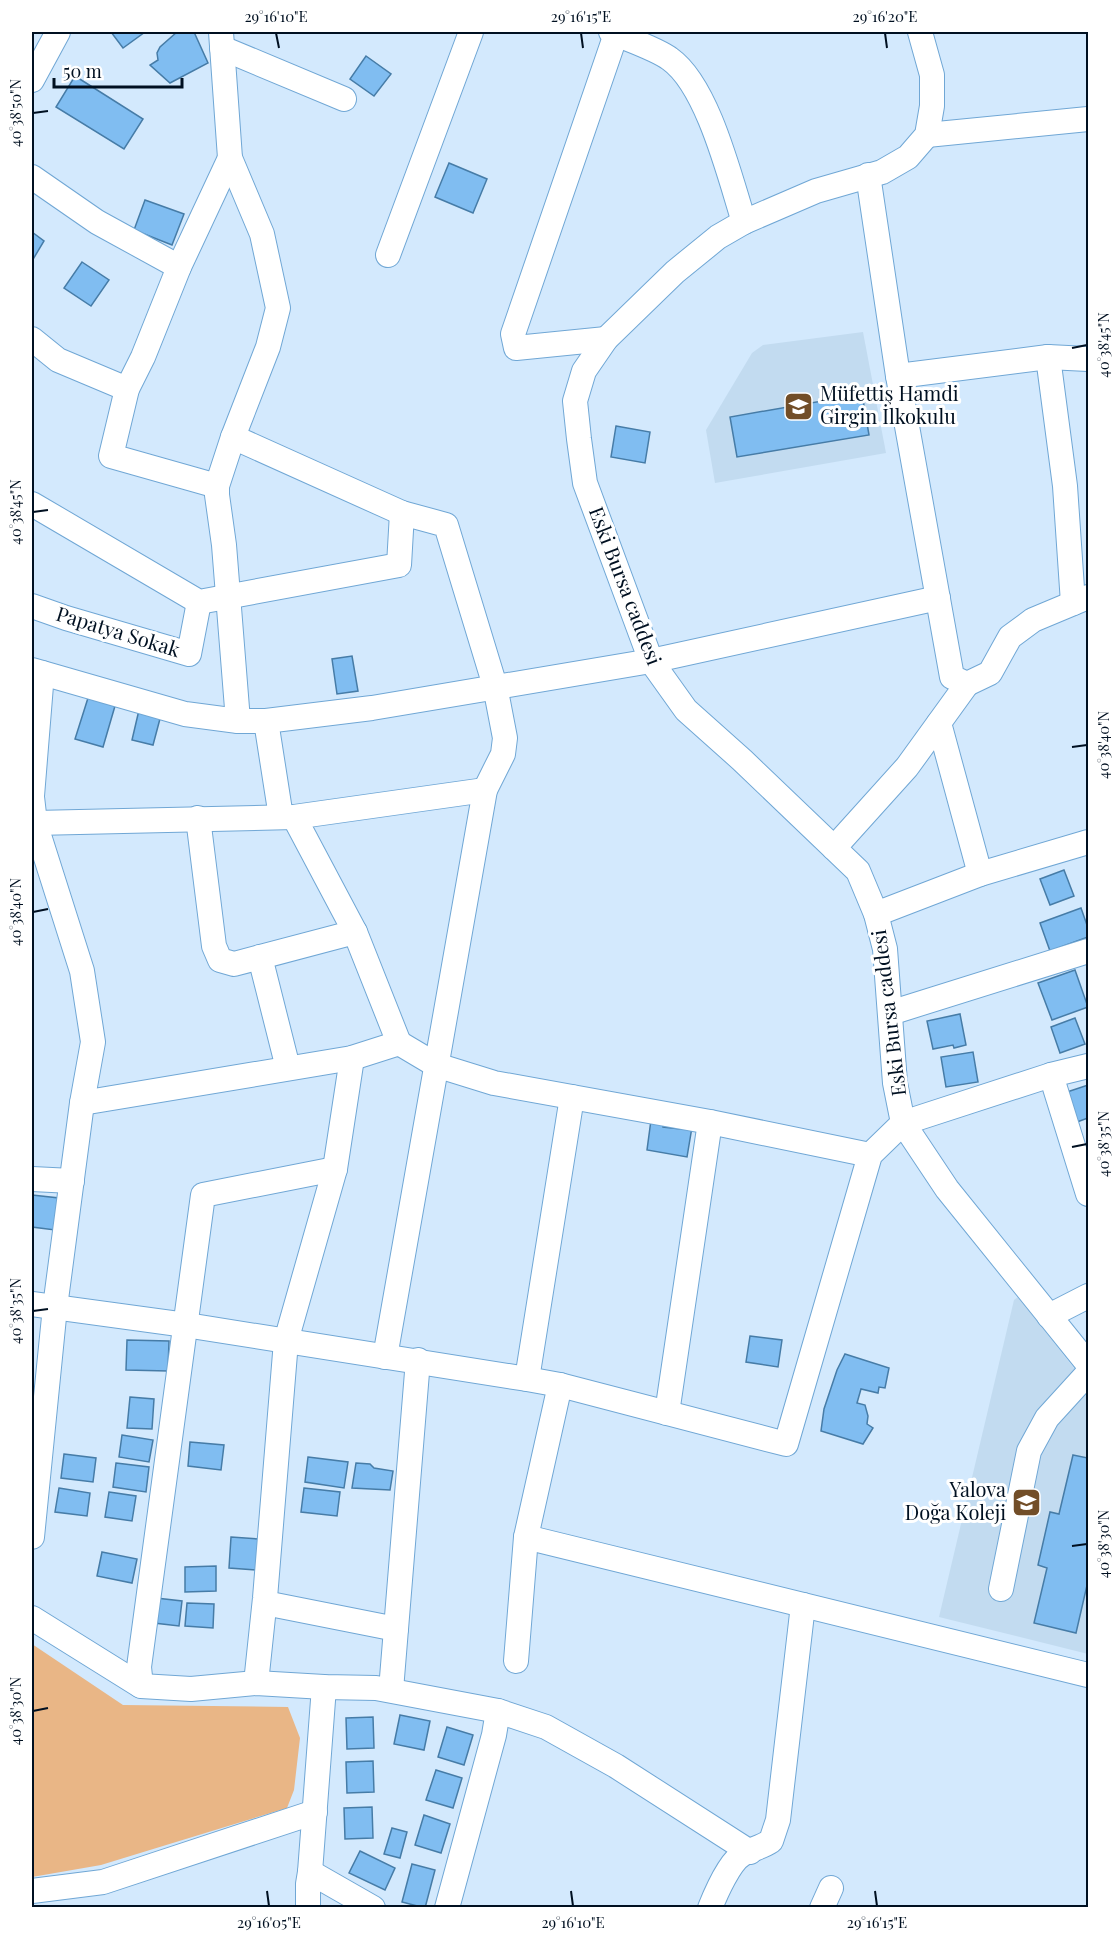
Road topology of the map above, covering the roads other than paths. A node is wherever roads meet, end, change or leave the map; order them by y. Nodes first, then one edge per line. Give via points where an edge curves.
1 (58, 32) edge
2 (471, 32) edge
3 (920, 32) edge
4 (614, 33) edge
5 (221, 40) edge
6 (38, 55) edge
7 (32, 80) edge
8 (344, 99) dead end
9 (1088, 116) edge
10 (927, 135) junction
11 (230, 158) junction
12 (868, 176) junction
13 (32, 177) edge
14 (744, 222) junction
15 (387, 255) dead end
16 (179, 267) junction
17 (32, 339) edge
18 (606, 339) junction
19 (1048, 357) junction
20 (1089, 359) edge
21 (897, 376) junction
22 (128, 389) junction
23 (233, 437) junction
24 (218, 486) junction
25 (32, 504) edge
26 (402, 513) junction
27 (228, 596) junction
28 (938, 598) junction
29 (1081, 600) edge
30 (199, 602) junction
31 (32, 606) edge
32 (651, 661) junction
33 (37, 672) edge
34 (968, 684) junction
35 (495, 686) junction
36 (238, 720) junction
37 (266, 721) junction
38 (939, 723) junction
39 (485, 790) junction
40 (32, 796) edge
41 (288, 817) junction
42 (198, 818) junction
43 (35, 823) junction
44 (1089, 842) edge
45 (834, 848) junction
46 (980, 873) junction
47 (876, 914) junction
48 (355, 932) junction
49 (1089, 951) edge
50 (260, 957) junction
51 (890, 1013) junction
52 (399, 1043) junction
53 (352, 1058) junction
54 (435, 1065) junction
55 (1089, 1066) edge
56 (288, 1068) junction
57 (1051, 1076) junction
58 (572, 1097) junction
59 (82, 1103) junction
60 (710, 1122) junction
61 (903, 1123) junction
62 (870, 1155) junction
63 (335, 1169) junction
64 (32, 1179) edge
65 (72, 1181) junction
66 (1087, 1183) edge
67 (1089, 1296) edge
68 (43, 1306) edge
69 (1049, 1316) junction
70 (186, 1325) junction
71 (286, 1341) junction
72 (385, 1357) junction
73 (418, 1360) junction
74 (1089, 1364) edge
75 (1089, 1373) edge
76 (527, 1379) junction
77 (560, 1385) junction
78 (667, 1413) junction
79 (32, 1537) edge
80 (526, 1537) junction
81 (1001, 1589) dead end
82 (265, 1603) junction
83 (803, 1605) junction
84 (32, 1618) edge
85 (396, 1629) junction
86 (516, 1661) dead end
87 (1089, 1675) edge
88 (256, 1683) junction
89 (141, 1686) junction
90 (324, 1687) junction
91 (391, 1690) junction
92 (498, 1711) junction
93 (315, 1812) junction
94 (750, 1852) junction
95 (310, 1872) junction
96 (32, 1891) edge
97 (308, 1908) edge
98 (373, 1908) edge
99 (447, 1908) edge
100 (710, 1908) edge

1 - 6 street
2 - 15 street
3 - 10 street via 932,75
4 - 14 street via 670,59 692,82 709,117
4 - 18 street via 513,334 516,348
5 - 8 street
5 - 11 street
6 - 7 street
9 - 10 street
10 - 12 street, Eski Bursa caddesi via 908,157
11 - 16 street
11 - 23 street via 262,234 278,308 268,347
12 - 14 street, Eski Bursa caddesi via 807,194
12 - 21 street
13 - 16 street via 97,222
14 - 18 street, Eski Bursa caddesi via 718,237 675,272
16 - 22 street
17 - 22 street via 58,360
18 - 32 street, Eski Bursa caddesi via 584,371 575,401 585,483
19 - 20 street
19 - 21 street
19 - 29 street
21 - 28 street
22 - 24 street via 111,456
23 - 24 street
23 - 26 street
24 - 27 street
25 - 30 street
26 - 27 street via 399,565
26 - 35 street via 446,525
27 - 30 street
27 - 36 street
28 - 32 street
28 - 34 street via 952,677
29 - 34 street via 1017,631 990,673
30 - 31 street, Papatya Sokak via 189,654
32 - 35 street
32 - 45 street, Eski Bursa caddesi via 686,710
33 - 36 street via 185,714
33 - 40 street
34 - 38 street
35 - 37 street via 372,708
35 - 39 street via 505,738 503,754
36 - 37 street
37 - 41 street
38 - 45 street via 907,767
38 - 46 street
39 - 41 street
39 - 54 street
40 - 43 street
41 - 42 street
41 - 48 street
42 - 43 street
42 - 50 street via 214,946 220,960 234,964
43 - 59 street via 82,972 93,1042
44 - 46 street
45 - 47 street, Eski Bursa caddesi via 858,871
46 - 47 street
47 - 51 street, Eski Bursa caddesi via 885,949
48 - 50 street
48 - 52 street
49 - 51 street
50 - 56 street
51 - 61 street, Eski Bursa caddesi via 895,1083
52 - 53 street
52 - 54 street
53 - 56 street
53 - 63 street
54 - 58 street via 494,1083
54 - 72 street
55 - 57 street
56 - 59 street
57 - 61 street
57 - 66 street
58 - 60 street
58 - 76 street
59 - 65 street
60 - 62 street
60 - 78 street
61 - 62 street
61 - 69 street, Eski Bursa caddesi via 947,1189
62 - 78 street via 786,1444
63 - 70 street via 203,1195
63 - 71 street
64 - 65 street
65 - 68 street
67 - 69 street
68 - 70 street
68 - 79 street
69 - 74 street, Eski Bursa caddesi
70 - 71 street
70 - 89 street via 139,1667
71 - 72 street
71 - 82 street
72 - 73 street
73 - 76 street
73 - 85 street
75 - 81 street via 1047,1418 1029,1451
76 - 77 street
77 - 78 street
77 - 80 street
80 - 83 street
80 - 86 street
82 - 85 street
82 - 88 street
83 - 87 street
83 - 94 street via 778,1820 771,1841
84 - 89 street
85 - 91 street
88 - 89 street via 191,1689
88 - 90 street
90 - 91 street
90 - 93 street
91 - 92 street
92 - 94 street via 546,1728 586,1750
92 - 99 street
93 - 95 street
93 - 96 street via 103,1882
94 - 100 street via 742,1854 723,1878
95 - 97 street
95 - 98 street

